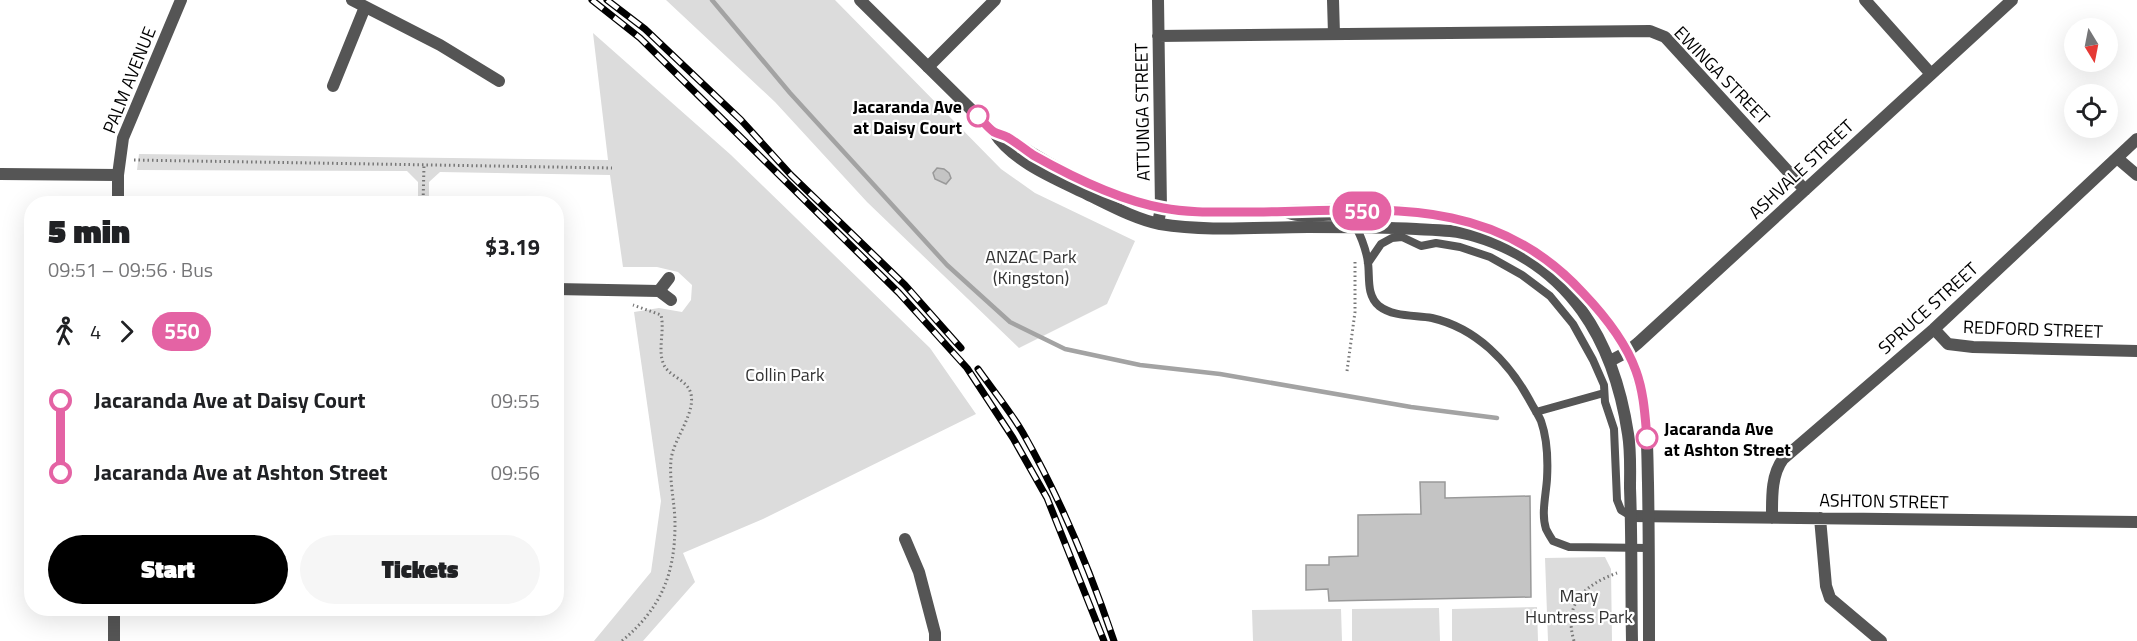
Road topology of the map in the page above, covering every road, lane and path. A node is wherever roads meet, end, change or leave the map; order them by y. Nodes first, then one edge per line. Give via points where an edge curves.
1 (181, 0) edge
2 (352, 0) edge
3 (860, 0) edge
4 (995, 0) edge
5 (1158, 0) edge
6 (1333, 0) edge
7 (1865, 0) edge
8 (2012, 0) edge
9 (365, 7) junction
10 (1334, 34) junction
11 (1158, 36) junction
12 (928, 67) junction
13 (1931, 74) junction
14 (500, 81) dead end
15 (333, 86) dead end
16 (994, 132) junction
17 (2137, 139) edge
18 (2117, 158) junction
19 (120, 160) junction
20 (424, 165) junction
21 (612, 168) dead end
22 (0, 174) edge
23 (118, 175) junction
24 (2137, 175) edge
25 (1805, 190) junction
26 (118, 196) edge
27 (423, 196) edge
28 (1161, 208) junction
29 (1279, 211) junction
30 (1158, 223) junction
31 (1357, 226) junction
32 (1402, 232) junction
33 (1353, 252) dead end
34 (1368, 263) junction
35 (669, 278) dead end
36 (564, 289) edge
37 (627, 290) junction
38 (659, 291) junction
39 (671, 300) dead end
40 (1934, 329) junction
41 (2137, 351) edge
42 (1627, 352) junction
43 (1610, 361) junction
44 (1347, 371) dead end
45 (1604, 393) junction
46 (1536, 412) junction
47 (1631, 516) junction
48 (1648, 516) junction
49 (1772, 518) junction
50 (1820, 518) junction
51 (2137, 522) edge
52 (905, 539) dead end
53 (1631, 547) junction
54 (1648, 548) junction
55 (1617, 573) dead end
56 (114, 616) edge
57 (114, 641) edge
58 (622, 641) edge
59 (935, 641) edge
60 (1574, 641) edge
61 (1632, 641) edge
62 (1649, 641) edge
63 (1881, 641) edge

1 - 19 street, PALM AVENUE via 123,138
2 - 9 street
3 - 12 street
4 - 12 street
5 - 11 street, ATTUNGA STREET
6 - 10 street
7 - 13 street
8 - 13 street, ASHVALE STREET
9 - 14 street
9 - 15 street
10 - 11 street, EWINGA STREET
10 - 25 street, EWINGA STREET via 1650,31 1665,37
11 - 28 street, ATTUNGA STREET
12 - 16 street
13 - 25 street, ASHVALE STREET
16 - 28 street via 1095,185 1128,200
16 - 30 street via 1027,162 1055,178
17 - 18 street, SPRUCE STREET
18 - 24 street
18 - 40 street, SPRUCE STREET
19 - 20 path
19 - 23 street, PALM AVENUE
20 - 21 path
20 - 27 path
22 - 23 street
23 - 26 street, PALM AVENUE
25 - 42 street, ASHVALE STREET
28 - 29 street
28 - 30 street, ATTUNGA STREET
29 - 31 lane via 1302,218 1337,218
29 - 42 street via 1406,211 1450,216 1486,226 1555,266 1599,310
30 - 31 street via 1192,227
31 - 32 street
31 - 34 lane
32 - 34 lane via 1381,244
32 - 43 street via 1443,230 1473,235 1531,262 1558,282 1582,310
32 - 45 lane via 1421,246 1436,243 1490,257 1550,296 1573,324 1593,360
33 - 44 path via 1355,312
34 - 46 lane via 1371,293 1378,305 1393,313 1457,327 1478,339 1520,382
35 - 38 street
36 - 37 street
37 - 38 street
37 - 58 path via 626,302 661,315 664,366 690,390 691,406 671,461 675,524 664,586 647,617
38 - 39 street
40 - 41 street, REDFORD STREET via 1948,344 1973,347
40 - 49 street, SPRUCE STREET via 1783,459 1775,478
42 - 43 street, ASHVALE STREET
42 - 48 street via 1637,373 1644,410
43 - 47 street via 1629,436
45 - 46 lane
45 - 47 lane via 1614,429 1617,500 1621,510
46 - 53 lane via 1546,449 1546,528 1553,541 1569,548
47 - 48 street, ASHTON STREET
47 - 53 street
48 - 49 street, ASHTON STREET
48 - 54 street
49 - 50 street, ASHTON STREET
50 - 51 street, ASHTON STREET
50 - 63 street via 1830,597
52 - 59 street via 919,572
53 - 54 lane
53 - 61 street
54 - 62 street
55 - 60 path via 1580,595 1571,622
56 - 57 street

